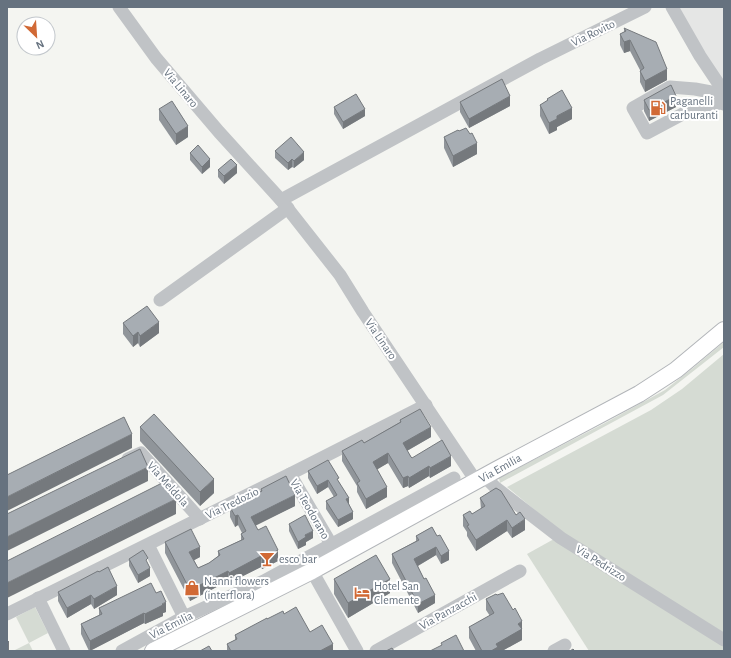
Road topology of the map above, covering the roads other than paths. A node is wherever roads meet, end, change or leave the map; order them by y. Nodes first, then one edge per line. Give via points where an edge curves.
1 (119, 7) edge
2 (645, 7) edge
3 (672, 7) edge
4 (723, 100) edge
5 (285, 204) junction
6 (160, 300) dead end
7 (724, 330) edge
8 (426, 405) junction
9 (120, 464) edge
10 (290, 474) junction
11 (454, 478) dead end
12 (480, 479) junction
13 (200, 519) junction
14 (148, 544) junction
15 (331, 544) junction
16 (312, 571) junction
17 (520, 571) dead end
18 (266, 587) junction
19 (38, 598) junction
20 (7, 614) edge
21 (184, 617) junction
22 (724, 640) edge
23 (64, 651) edge
24 (123, 651) edge
25 (154, 651) edge
26 (357, 651) edge
27 (376, 651) edge

1 - 5 street, Via Linaro via 176,83
2 - 5 street, Via Rovito via 540,59
3 - 4 street
4 - 4 street via 711,92 670,87 633,108 647,133 692,109
5 - 6 street
5 - 8 street, Via Linaro via 340,274
7 - 12 main road, Via Emilia via 676,370 639,394
8 - 10 street, Via Tredozio
8 - 12 street, Via Linaro
9 - 13 street, Via Meldola via 141,453
10 - 13 street, Via Tredozio
10 - 15 street, Via Teodorano
11 - 15 street, Via Emilia
12 - 16 main road, Via Emilia
12 - 22 street, Via Pedrizzo via 496,488 561,538
13 - 14 street, Via Tredozio
14 - 19 street, Via Tredozio
14 - 21 street
15 - 18 street, Via Emilia
16 - 18 main road, Via Emilia
16 - 26 street
17 - 27 street, Via Panzacchi
18 - 21 street, Via Emilia
18 - 25 main road, Via Emilia
19 - 20 street, Via Tredozio
19 - 23 street
21 - 24 street, Via Emilia

